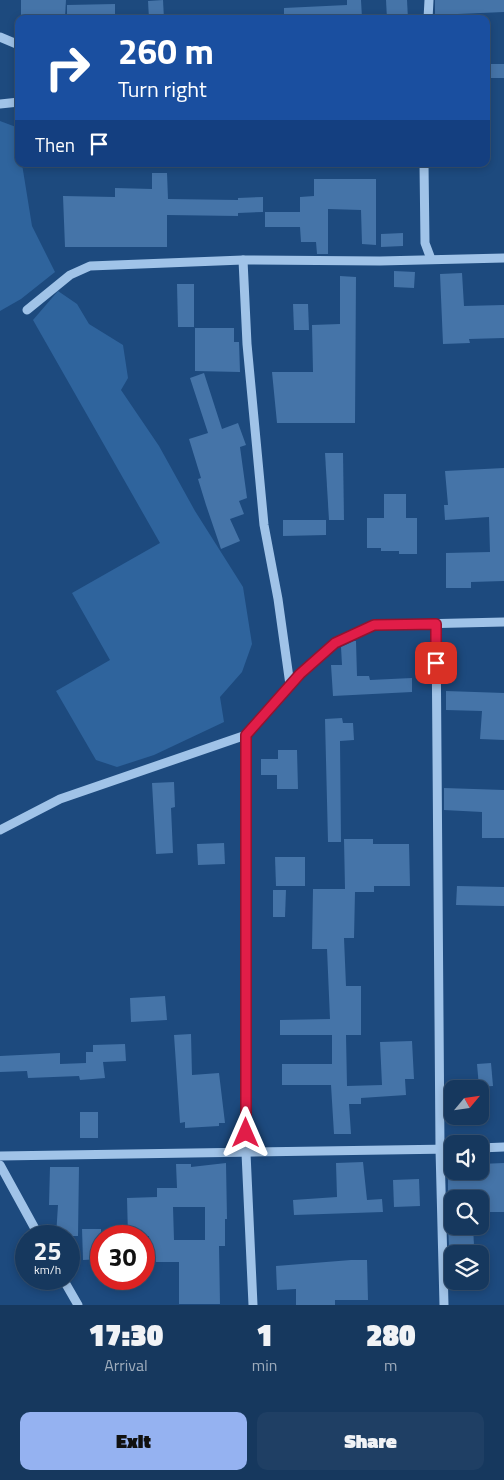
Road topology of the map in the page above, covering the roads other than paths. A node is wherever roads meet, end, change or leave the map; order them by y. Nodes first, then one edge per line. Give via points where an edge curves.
1 (429, 0) edge
2 (428, 15) edge
3 (0, 37) edge
4 (15, 43) edge
5 (15, 102) edge
6 (0, 104) edge
7 (424, 167) edge
8 (504, 258) edge
9 (431, 259) junction
10 (243, 260) junction
11 (27, 310) dead end
12 (504, 622) edge
13 (436, 624) junction
14 (290, 684) junction
15 (246, 735) junction
16 (0, 830) edge
17 (504, 1147) edge
18 (489, 1148) edge
19 (440, 1149) junction
20 (444, 1149) edge
21 (246, 1153) junction
22 (0, 1156) edge
23 (0, 1165) edge
24 (34, 1225) edge
25 (69, 1290) edge
26 (78, 1305) edge
27 (253, 1305) edge
28 (444, 1305) edge

1 - 2 street
3 - 4 street
5 - 6 street
7 - 9 street via 426,242
8 - 9 street
9 - 10 street
10 - 11 street via 90,266 70,275
10 - 14 street via 247,344 264,525
12 - 13 street
13 - 14 street via 374,625 335,643
13 - 19 street
14 - 15 street
15 - 16 street via 60,799
15 - 21 street
17 - 18 street
19 - 20 street
19 - 21 street
19 - 28 street
21 - 22 street
21 - 27 street
23 - 24 street
25 - 26 street

